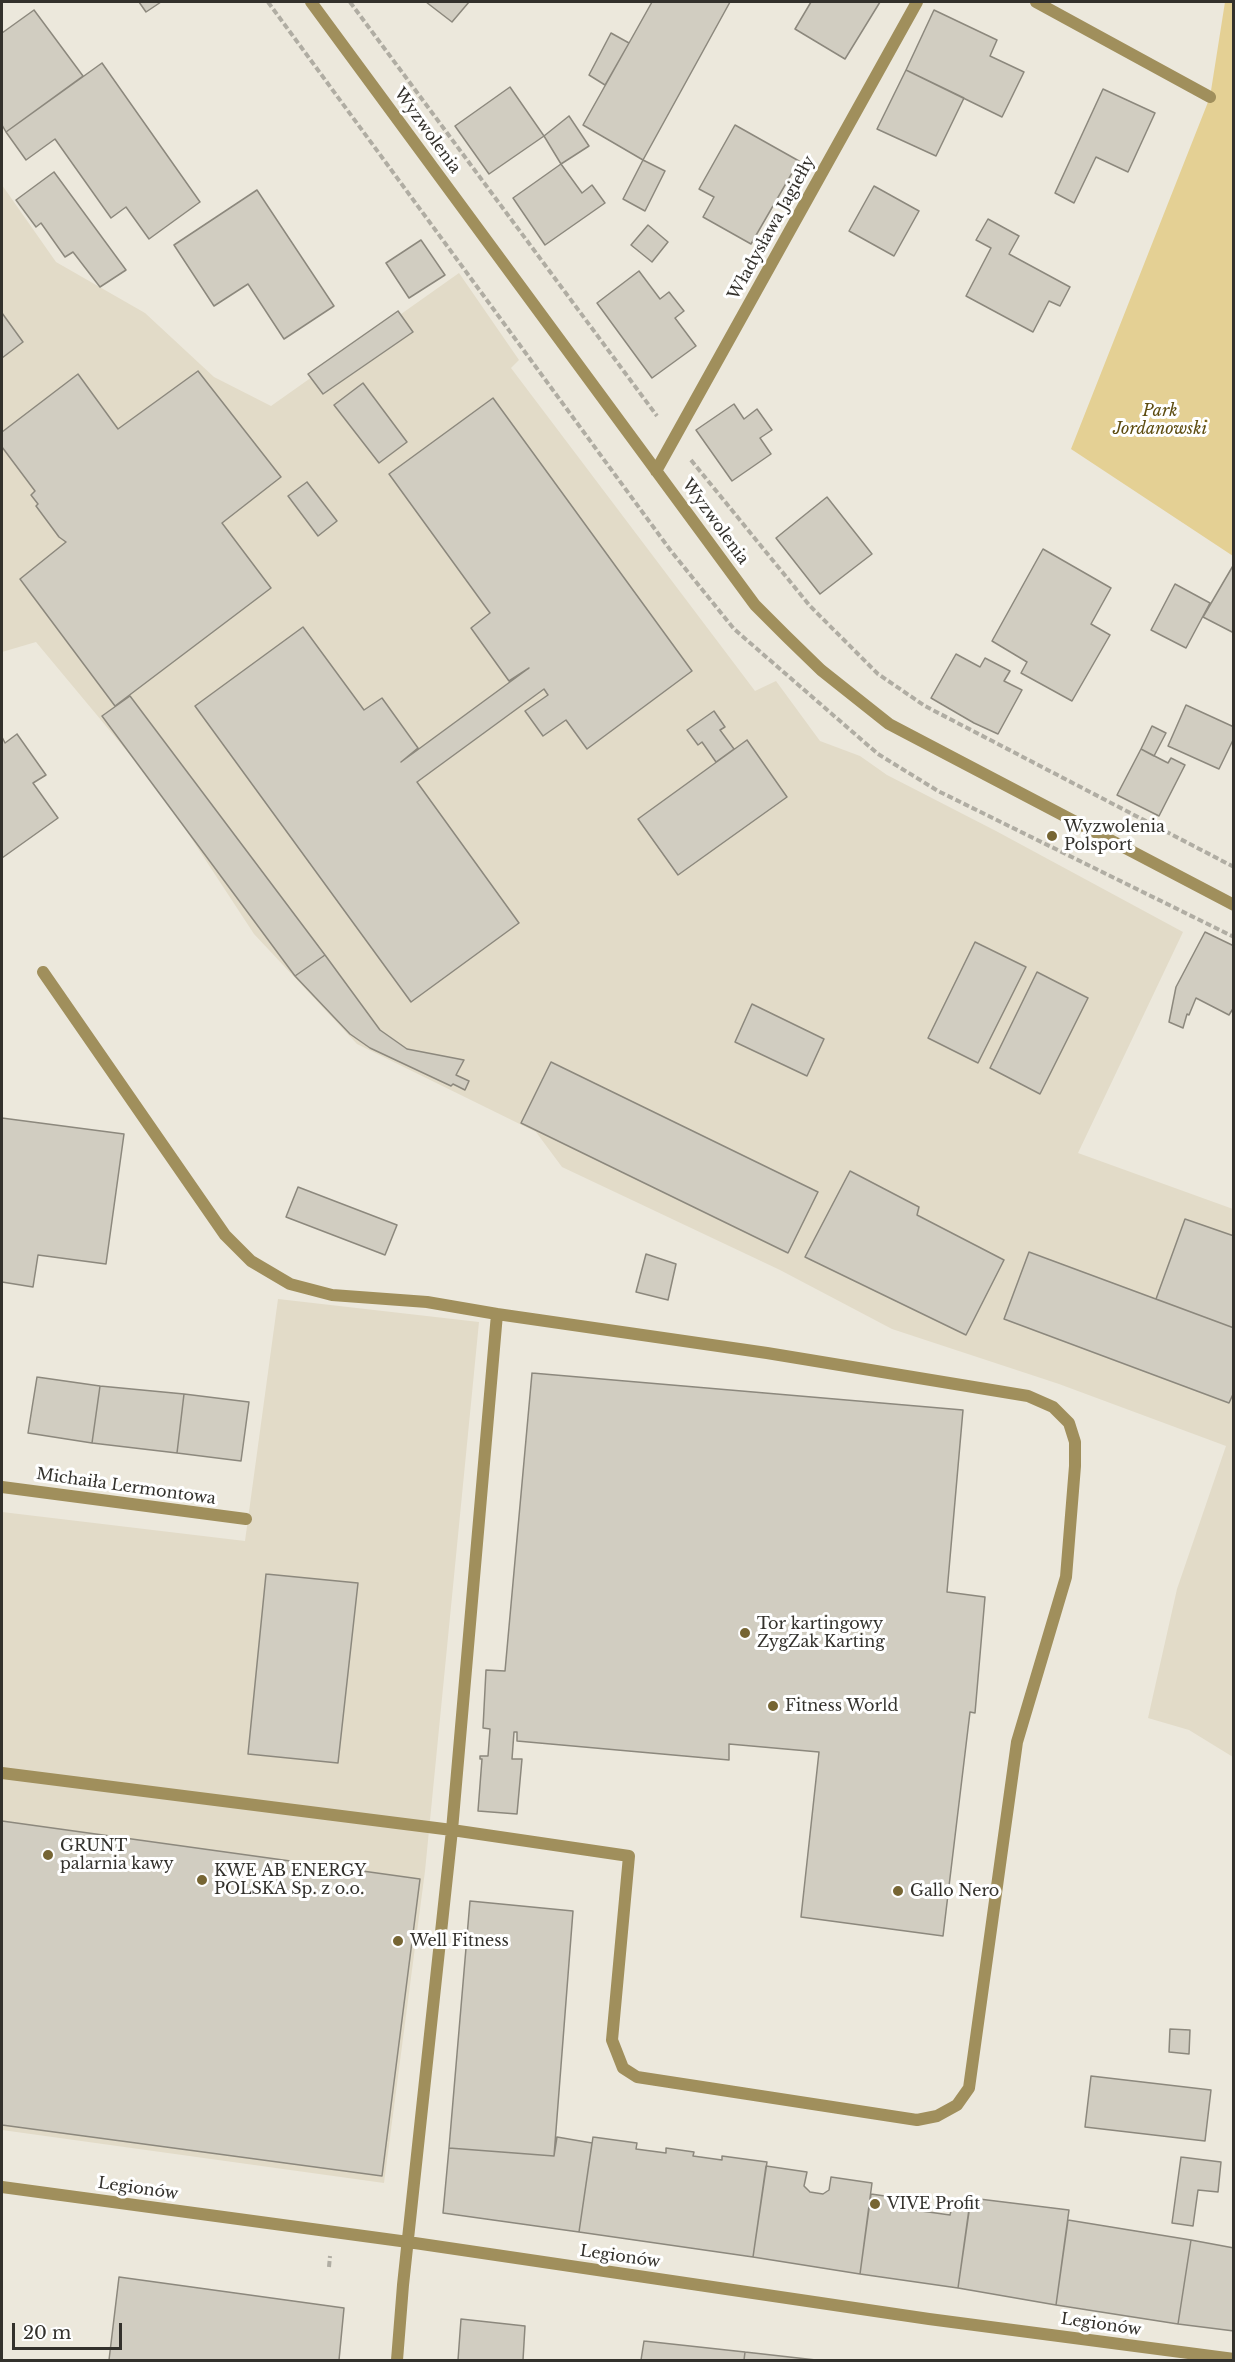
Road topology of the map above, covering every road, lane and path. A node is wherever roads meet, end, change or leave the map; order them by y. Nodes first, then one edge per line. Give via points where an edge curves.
1 (311, 2) edge
2 (350, 2) edge
3 (917, 2) edge
4 (1036, 2) edge
5 (1210, 97) dead end
6 (674, 438) junction
7 (656, 471) junction
8 (1233, 867) edge
9 (1233, 905) edge
10 (43, 972) dead end
11 (497, 1314) junction
12 (2, 1486) edge
13 (246, 1519) dead end
14 (2, 1773) edge
15 (452, 1830) junction
16 (2, 2187) edge
17 (408, 2242) junction
18 (1233, 2359) edge
19 (397, 2361) edge

1 - 7 street, Wyzwolenia
2 - 6 path
3 - 6 street, Władysława Jagiełły
4 - 5 street
6 - 7 street, Władysława Jagiełły
6 - 8 path via 810,606 878,674 926,706
7 - 9 street, Wyzwolenia via 755,605 821,670 889,724
10 - 11 street via 225,1235 251,1260 290,1284 332,1294 427,1302
11 - 15 street
11 - 15 street via 1028,1396 1053,1407 1069,1423 1076,1466 1066,1577 1017,1742 969,2088 957,2105 937,2116 917,2120 637,2077 623,2068 612,2040 629,1856
12 - 13 street, Michaiła Lermontowa
14 - 15 street
15 - 17 street
16 - 17 street, Legionów
17 - 18 street, Legionów
17 - 19 street

